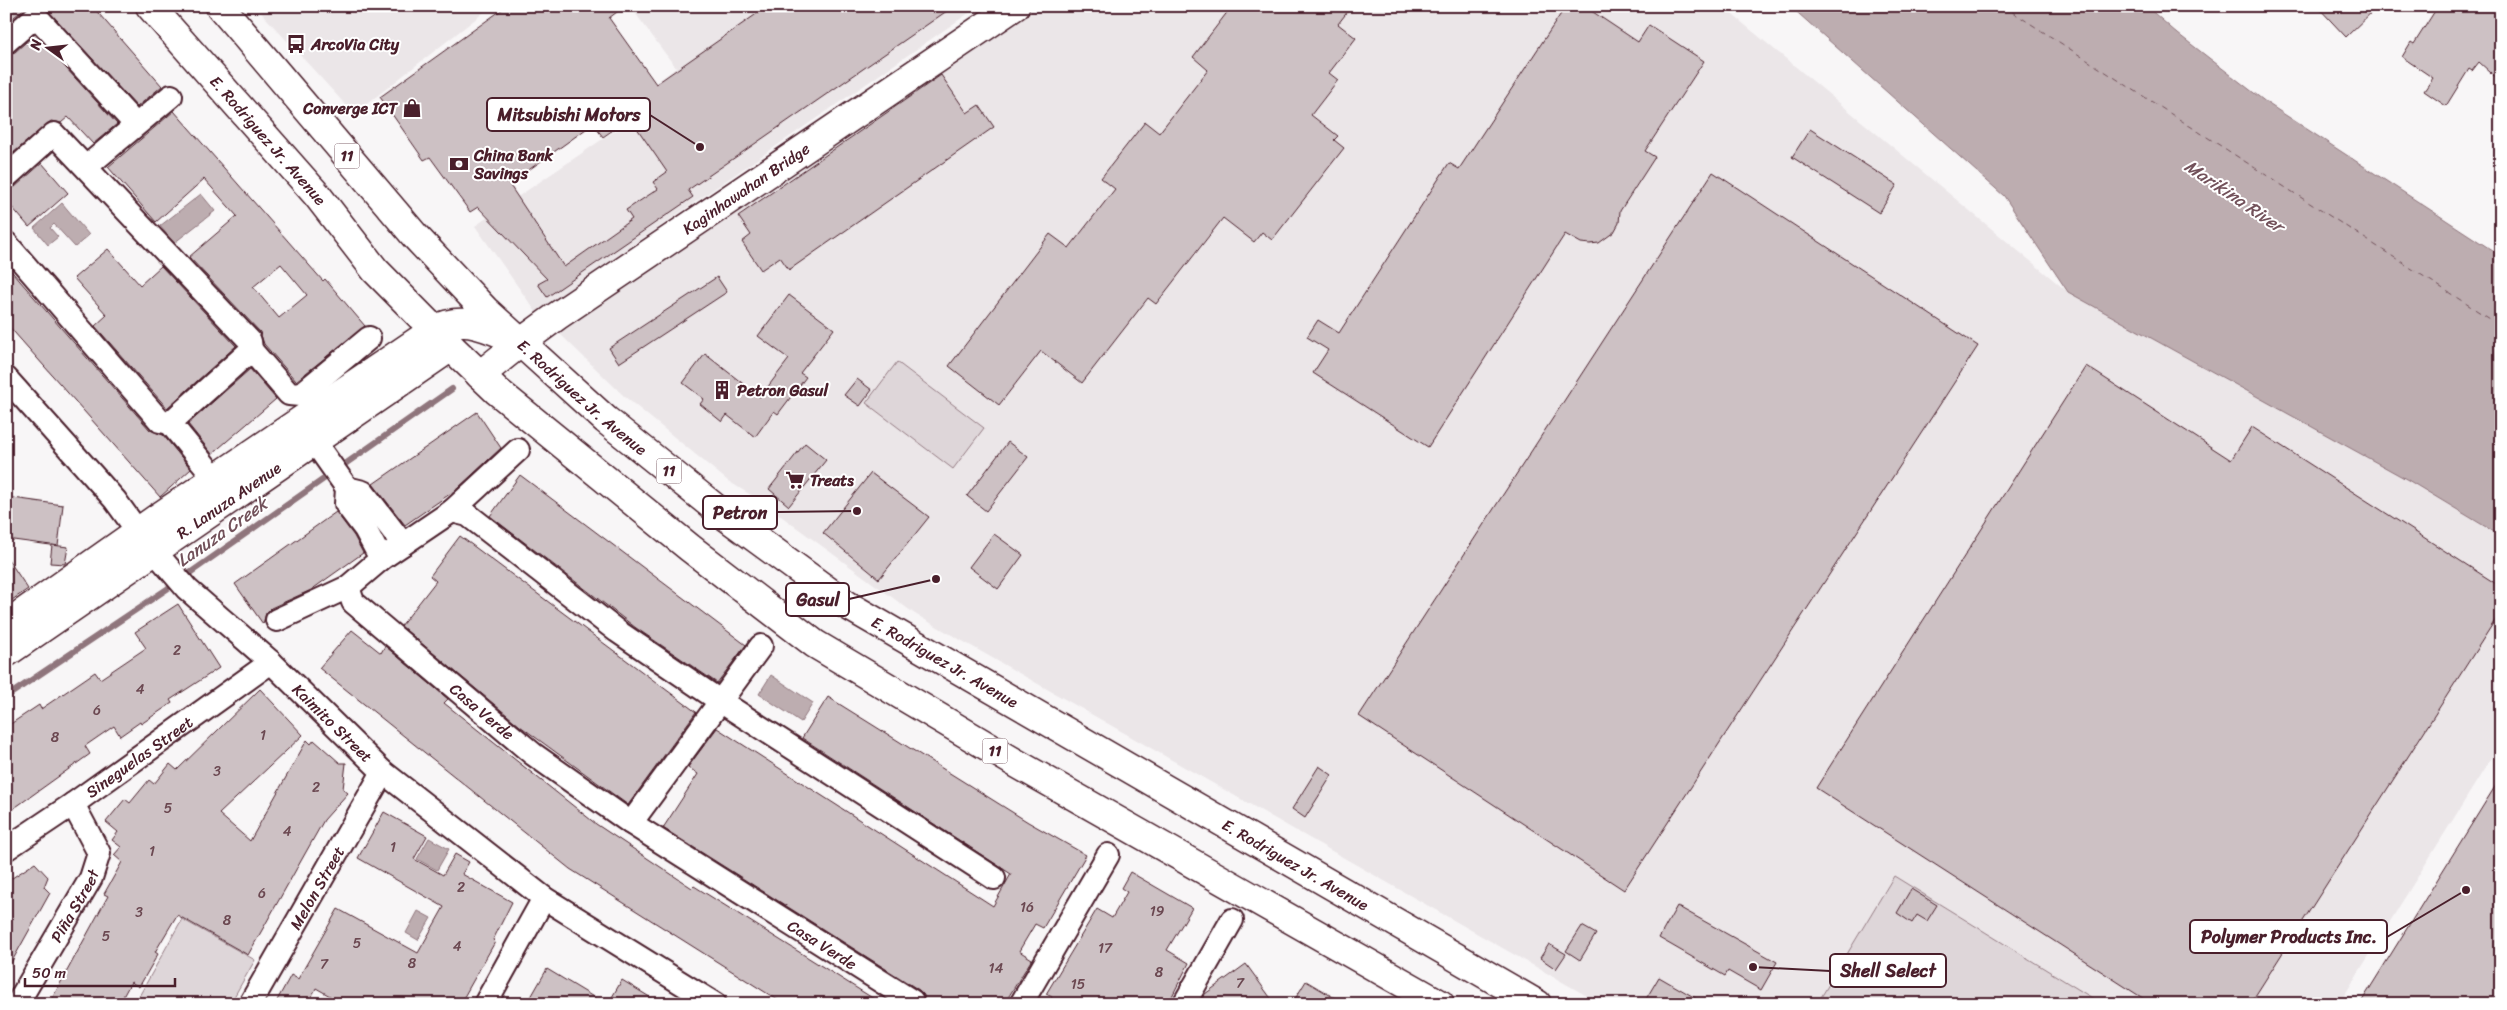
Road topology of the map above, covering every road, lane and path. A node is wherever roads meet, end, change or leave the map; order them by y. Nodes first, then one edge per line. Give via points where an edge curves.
1 (150, 6) edge
2 (1016, 6) edge
3 (42, 11) edge
4 (231, 13) edge
5 (6, 42) edge
6 (171, 96) dead end
7 (135, 124) junction
8 (86, 167) junction
9 (6, 177) edge
10 (6, 243) edge
11 (461, 284) junction
12 (466, 322) junction
13 (369, 338) dead end
14 (442, 338) junction
15 (520, 342) junction
16 (251, 350) junction
17 (480, 375) junction
18 (6, 378) edge
19 (170, 423) junction
20 (314, 440) junction
21 (518, 450) dead end
22 (216, 479) junction
23 (346, 486) junction
24 (452, 511) junction
25 (147, 542) junction
26 (403, 544) junction
27 (381, 559) junction
28 (348, 587) junction
29 (277, 620) dead end
30 (6, 625) edge
31 (761, 646) dead end
32 (6, 653) edge
33 (271, 662) junction
34 (720, 701) junction
35 (383, 772) junction
36 (73, 804) junction
37 (631, 823) junction
38 (6, 849) edge
39 (1108, 855) dead end
40 (994, 878) dead end
41 (544, 898) junction
42 (1232, 920) dead end
43 (912, 1002) dead end
44 (17, 1004) edge
45 (250, 1004) edge
46 (485, 1004) edge
47 (716, 1004) edge
48 (1021, 1004) edge
49 (1184, 1004) edge
50 (1440, 1004) edge
51 (1538, 1004) edge

1 - 14 main road, E. Rodriguez Jr. Avenue / 11 via 317,195 375,270
2 - 15 main road, Kaginhawahan Bridge
3 - 5 street
3 - 7 street
4 - 11 main road, E. Rodriguez Jr. Avenue / 11 via 409,228
6 - 7 street
7 - 8 street
8 - 9 street via 54,134
8 - 16 street via 250,341
10 - 19 street via 160,421
11 - 12 main road
11 - 15 main road, E. Rodriguez Jr. Avenue / 11
12 - 14 main road, R. Lanuza Avenue via 449,322
12 - 15 main road
13 - 16 street via 300,395 294,396
14 - 17 main road, E. Rodriguez Jr. Avenue / 11
14 - 20 main road, R. Lanuza Avenue
15 - 17 main road, Kaginhawahan Bridge
15 - 51 main road, E. Rodriguez Jr. Avenue / 11 via 606,420 724,516 847,605
16 - 19 street
17 - 50 main road, E. Rodriguez Jr. Avenue / 11 via 690,548 815,644 1014,762
18 - 25 street, Kaimito Street via 115,500
19 - 22 street
20 - 22 main road, R. Lanuza Avenue
20 - 23 street
20 - 25 main road, R. Lanuza Avenue
21 - 24 street
22 - 25 main road, R. Lanuza Avenue
23 - 26 street via 364,492
23 - 27 street via 346,504 365,529
24 - 26 street
24 - 34 street via 468,515 617,631
25 - 30 main road, R. Lanuza Avenue
25 - 32 main road, R. Lanuza Avenue
25 - 33 street, Kaimito Street via 181,581
26 - 27 street
27 - 28 street
28 - 29 street
28 - 37 street, Casa Verde via 354,602 533,754
31 - 34 street
33 - 35 street, Kaimito Street
33 - 36 street, Sineguelas Street
34 - 37 street
34 - 40 street
35 - 41 street, Kaimito Street
35 - 45 street, Melon Street
36 - 38 street, Sineguelas Street
36 - 44 street, Piña Street via 99,853 91,878
37 - 43 street, Casa Verde
39 - 48 street
41 - 46 street
41 - 47 street, Kaimito Street
42 - 49 street

